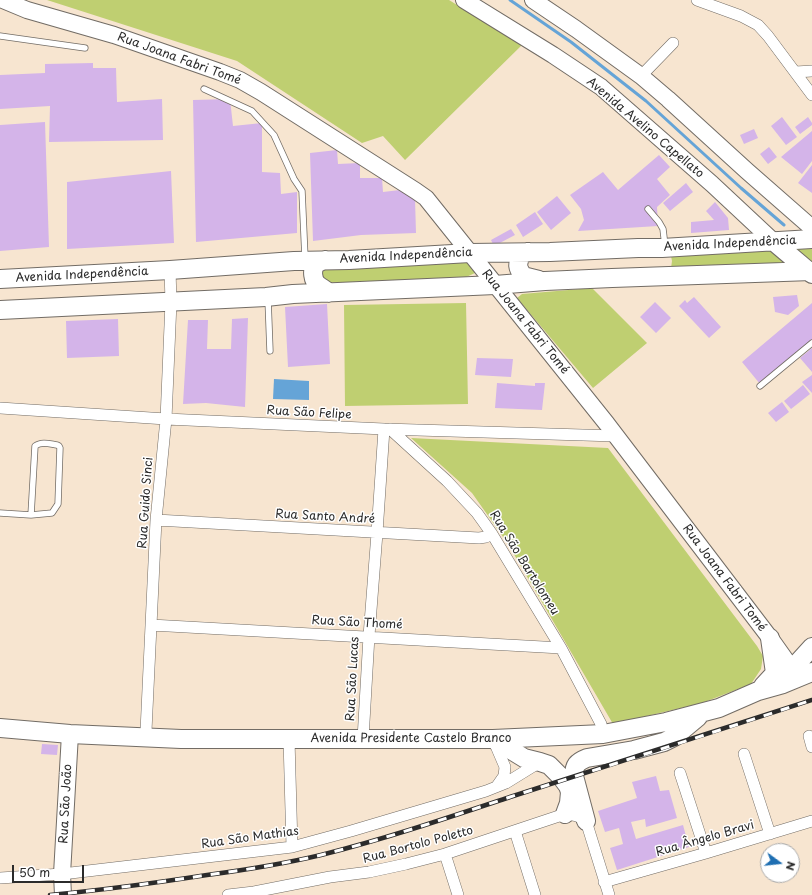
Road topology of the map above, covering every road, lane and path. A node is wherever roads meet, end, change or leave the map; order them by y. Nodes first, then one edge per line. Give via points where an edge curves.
1 (3, 0) edge
2 (464, 0) edge
3 (533, 0) edge
4 (696, 0) edge
5 (0, 36) edge
6 (673, 43) dead end
7 (85, 48) dead end
8 (812, 71) edge
9 (796, 72) junction
10 (641, 76) junction
11 (204, 89) dead end
12 (812, 94) edge
13 (648, 209) dead end
14 (812, 228) edge
15 (812, 239) edge
16 (773, 241) junction
17 (664, 248) junction
18 (470, 252) junction
19 (528, 252) junction
20 (325, 260) junction
21 (300, 261) junction
22 (170, 270) junction
23 (811, 272) edge
24 (625, 278) junction
25 (0, 279) edge
26 (545, 281) junction
27 (495, 285) junction
28 (329, 293) junction
29 (293, 294) junction
30 (268, 297) junction
31 (171, 302) junction
32 (0, 310) edge
33 (812, 343) edge
34 (270, 351) dead end
35 (760, 386) dead end
36 (0, 408) edge
37 (166, 419) junction
38 (387, 429) junction
39 (616, 436) junction
40 (0, 513) edge
41 (31, 515) junction
42 (156, 520) junction
43 (377, 533) junction
44 (492, 534) junction
45 (151, 625) junction
46 (369, 636) junction
47 (770, 638) junction
48 (812, 647) edge
49 (560, 648) junction
50 (812, 672) edge
51 (788, 677) junction
52 (758, 690) junction
53 (704, 712) junction
54 (0, 728) edge
55 (70, 734) junction
56 (603, 734) junction
57 (809, 736) dead end
58 (147, 737) junction
59 (289, 739) junction
60 (363, 739) junction
61 (493, 739) junction
62 (812, 748) edge
63 (744, 754) dead end
64 (540, 762) junction
65 (680, 772) dead end
66 (497, 786) junction
67 (565, 814) junction
68 (586, 821) junction
69 (812, 823) edge
70 (515, 831) junction
71 (770, 834) junction
72 (292, 847) junction
73 (706, 853) junction
74 (445, 854) junction
75 (62, 874) junction
76 (0, 878) edge
77 (604, 882) junction
78 (63, 895) edge
79 (228, 895) edge
80 (458, 895) edge
81 (535, 895) edge
82 (609, 895) edge

1 - 18 street, Rua Joana Fabri Tomé via 27,10 114,35 240,80 426,198
2 - 16 street, Avenida Avelino Capellato via 601,87
3 - 10 street
4 - 9 street via 758,25
5 - 7 lane
6 - 10 street
8 - 9 street
9 - 12 street
10 - 14 street
11 - 21 lane via 252,111 274,135 302,191
13 - 17 lane via 660,222
15 - 16 main road, Avenida Independência
16 - 17 main road, Avenida Independência
16 - 23 main road, Avenida Avelino Capellato
17 - 19 main road, Avenida Independência
17 - 24 main road via 668,262 665,269 641,272
18 - 19 main road, Avenida Independência
18 - 20 main road, Avenida Independência
18 - 27 street, Rua Joana Fabri Tomé
19 - 26 main road via 521,255 519,260 518,268 522,276
20 - 21 main road, Avenida Independência
20 - 28 main road via 314,268 314,278 318,285
21 - 22 main road, Avenida Independência
21 - 29 main road via 300,285
22 - 25 main road, Avenida Independência
22 - 31 street, Rua Guido Sinci
23 - 24 main road
24 - 26 main road
26 - 27 main road
27 - 28 main road
27 - 39 street, Rua Joana Fabri Tomé
28 - 29 main road
29 - 30 main road
30 - 31 main road
30 - 34 lane
31 - 32 main road
31 - 37 street, Rua Guido Sinci
33 - 35 lane
36 - 37 street, Rua São Felipe
37 - 38 street, Rua São Felipe
37 - 42 street, Rua Guido Sinci
38 - 39 street, Rua São Felipe
38 - 43 street, Rua São Lucas
38 - 44 street, Rua São Bartolomeu via 447,482 477,513
39 - 47 street, Rua Joana Fabri Tomé
40 - 41 lane
41 - 41 lane via 52,513 58,504 60,448 57,445 42,443 35,446
42 - 43 street, Rua Santo André
42 - 45 street, Rua Guido Sinci
43 - 44 street, Rua Santo André via 479,538
43 - 46 street, Rua São Lucas
44 - 49 street, Rua São Bartolomeu
45 - 46 street, Rua São Thomé
45 - 58 street, Rua Guido Sinci
46 - 49 street, Rua São Thomé
46 - 60 street, Rua São Lucas
47 - 48 street via 785,650 792,652
47 - 51 street, Rua Joana Fabri Tomé
47 - 52 main road via 775,673
48 - 51 main road
49 - 56 street, Rua São Bartolomeu via 601,724
50 - 51 main road
51 - 52 main road
52 - 53 main road, Avenida Presidente Castelo Branco
53 - 56 main road, Avenida Presidente Castelo Branco
53 - 68 main road via 664,742 587,758 576,764 574,776
54 - 55 main road, Avenida Presidente Castelo Branco
55 - 58 main road, Avenida Presidente Castelo Branco
55 - 75 street, Rua São João
56 - 61 main road, Avenida Presidente Castelo Branco
57 - 62 street
58 - 59 main road, Avenida Presidente Castelo Branco
59 - 60 main road, Avenida Presidente Castelo Branco
59 - 72 street
60 - 61 main road, Avenida Presidente Castelo Branco
61 - 64 main road via 524,758
61 - 66 street via 505,767 504,776
63 - 71 street
64 - 66 street, Rua São Mathias
64 - 67 main road via 549,765 568,786 570,799
65 - 73 street
66 - 72 street, Rua São Mathias
67 - 68 street via 582,817
67 - 70 street, Rua Bortolo Poletto
68 - 77 street
69 - 71 street, Rua Ângelo Bravi
70 - 74 street, Rua Bortolo Poletto
70 - 81 street
71 - 73 street, Rua Ângelo Bravi
72 - 75 street, Rua São Mathias
73 - 77 street, Rua Ângelo Bravi
74 - 79 street, Rua Bortolo Poletto via 369,872
74 - 80 street
75 - 76 street, Rua São Mathias
75 - 78 street, Rua São João
77 - 82 street

